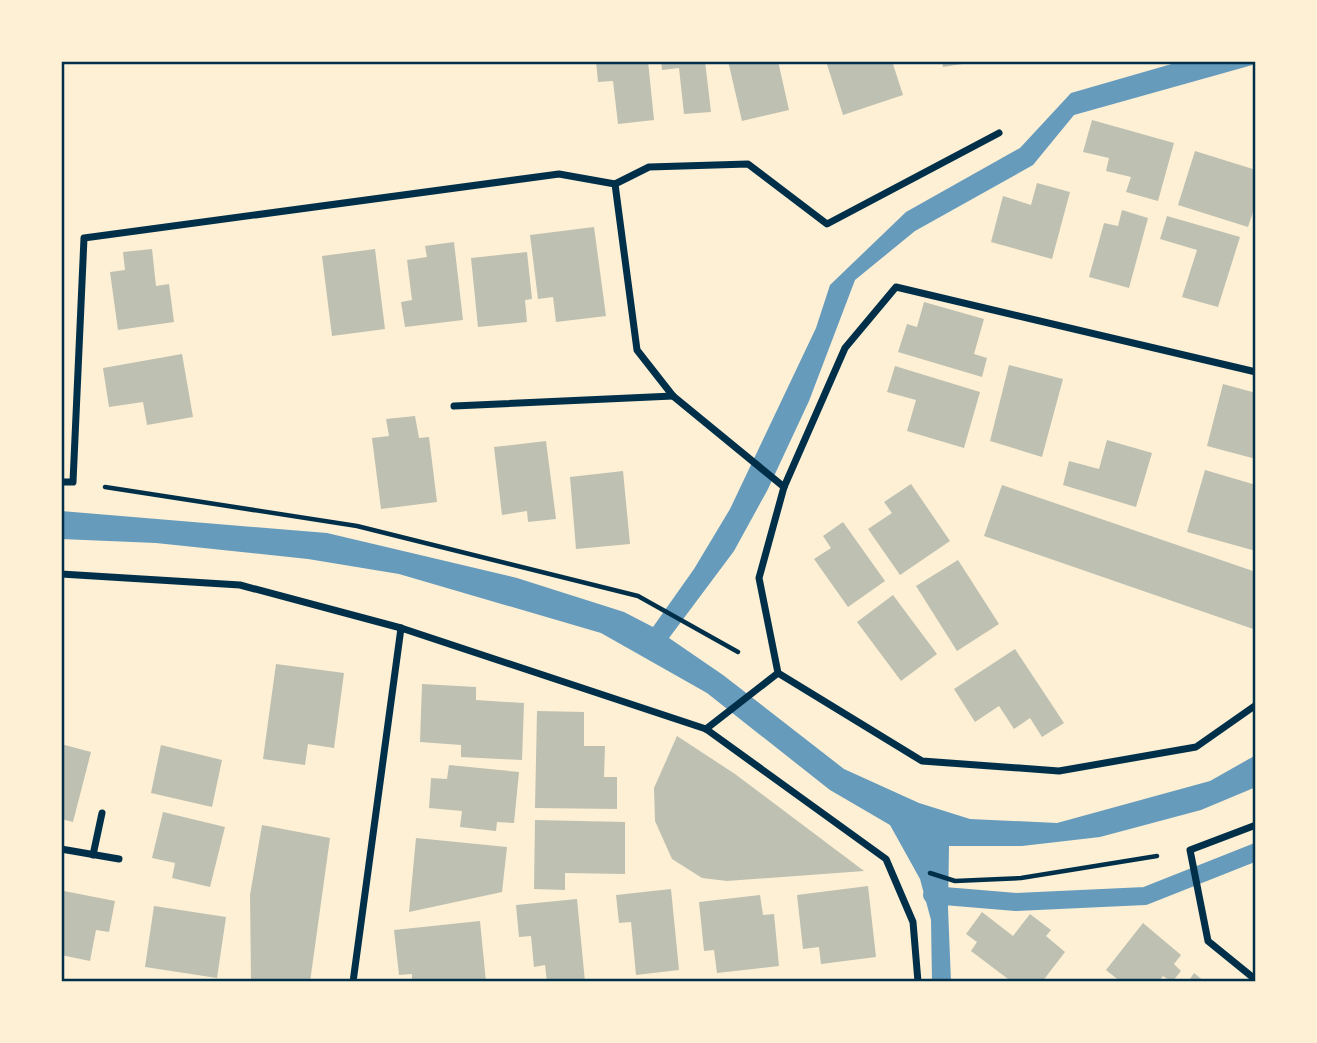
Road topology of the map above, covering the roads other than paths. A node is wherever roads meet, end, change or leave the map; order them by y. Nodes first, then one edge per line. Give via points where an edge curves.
1 (999, 134) dead end
2 (615, 184) junction
3 (1256, 372) edge
4 (673, 396) junction
5 (454, 406) dead end
6 (61, 482) edge
7 (784, 487) junction
8 (61, 574) edge
9 (401, 628) junction
10 (778, 673) junction
11 (1256, 705) edge
12 (706, 729) junction
13 (102, 813) dead end
14 (1256, 825) edge
15 (61, 849) edge
16 (93, 855) junction
17 (119, 859) dead end
18 (1256, 980) edge
19 (353, 982) edge
20 (918, 982) edge

1 - 2 street via 827,223 748,164 649,167
2 - 4 street via 637,350
2 - 6 street via 559,174 84,238 73,482
3 - 7 street via 896,287 845,348
4 - 5 street
4 - 7 street
7 - 10 street via 759,578
8 - 9 street via 240,585
9 - 12 street
9 - 19 street
10 - 11 street via 922,761 1059,771 1196,747
10 - 12 street
12 - 20 street via 886,859 913,922
13 - 16 street
14 - 18 street via 1190,850 1208,941
15 - 16 street
16 - 17 street

